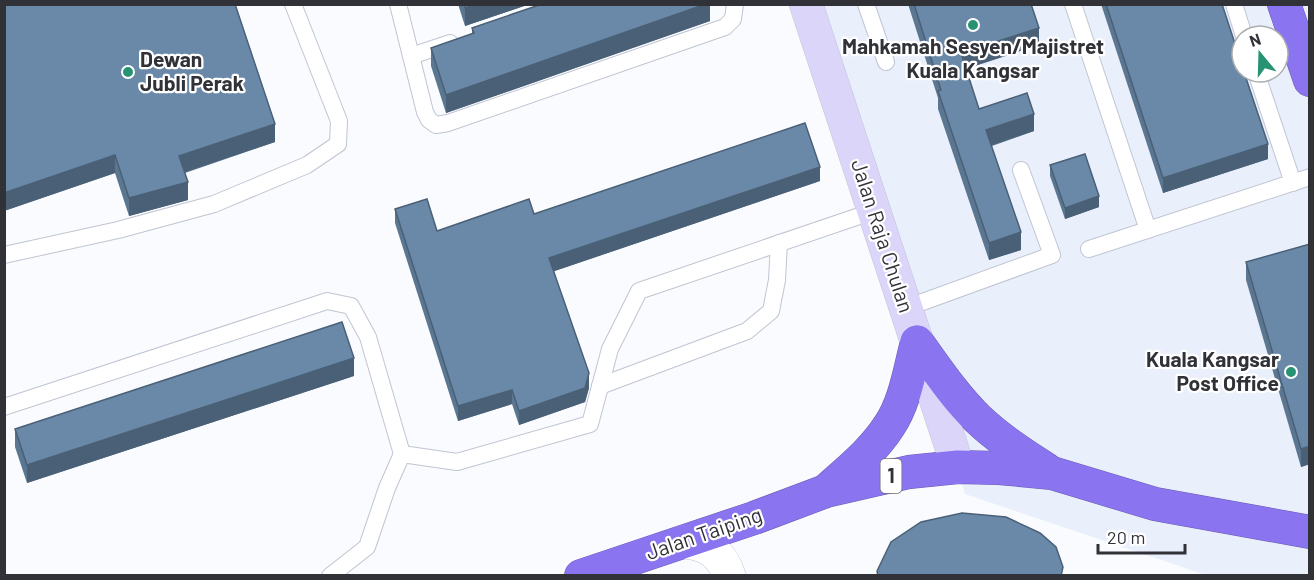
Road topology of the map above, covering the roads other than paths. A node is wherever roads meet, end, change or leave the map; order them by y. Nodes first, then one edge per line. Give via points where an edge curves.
1 (293, 4) edge
2 (398, 4) edge
3 (735, 4) edge
4 (806, 4) edge
5 (866, 4) edge
6 (1073, 4) edge
7 (1234, 4) edge
8 (1284, 4) edge
9 (1240, 24) edge
10 (466, 38) edge
11 (411, 56) junction
12 (886, 62) dead end
13 (1310, 80) edge
14 (1260, 84) edge
15 (1021, 170) dead end
16 (1310, 177) edge
17 (1293, 183) junction
18 (874, 211) junction
19 (1148, 230) junction
20 (779, 243) junction
21 (1089, 249) dead end
22 (4, 255) edge
23 (906, 308) junction
24 (917, 342) junction
25 (600, 386) junction
26 (4, 407) edge
27 (402, 454) junction
28 (958, 467) junction
29 (1052, 473) junction
30 (826, 491) junction
31 (754, 518) junction
32 (1310, 532) edge
33 (683, 542) junction
34 (728, 572) edge
35 (330, 576) edge
36 (581, 576) edge

1 - 22 lane via 339,121 338,144 307,165 214,204
2 - 11 lane
3 - 11 lane via 733,20 725,27 436,125 425,112
4 - 18 street, Jalan Raja Chulan
5 - 12 lane
6 - 19 lane
7 - 9 lane
8 - 13 highway
10 - 11 lane
14 - 17 lane
15 - 23 lane via 1052,255
16 - 17 lane
17 - 19 lane
18 - 20 lane
18 - 23 street, Jalan Raja Chulan
19 - 21 lane
20 - 25 lane via 639,291 610,349
20 - 25 lane via 771,310 747,331
23 - 24 street, Jalan Raja Chulan
24 - 28 street, Jalan Raja Chulan
24 - 29 highway via 978,420
24 - 30 highway via 902,399 890,425 867,454
25 - 27 lane via 590,424 457,462
26 - 27 lane via 327,301 351,306 368,337
27 - 35 lane via 367,547
28 - 29 highway, 1
28 - 30 highway, 1 via 909,472
29 - 32 highway, 1 via 1155,504
30 - 31 highway, Jalan Taiping / 1
31 - 33 highway, Jalan Taiping / 1
31 - 34 street via 732,542
33 - 34 street via 696,542 714,550
33 - 36 highway, Jalan Taiping / 1

